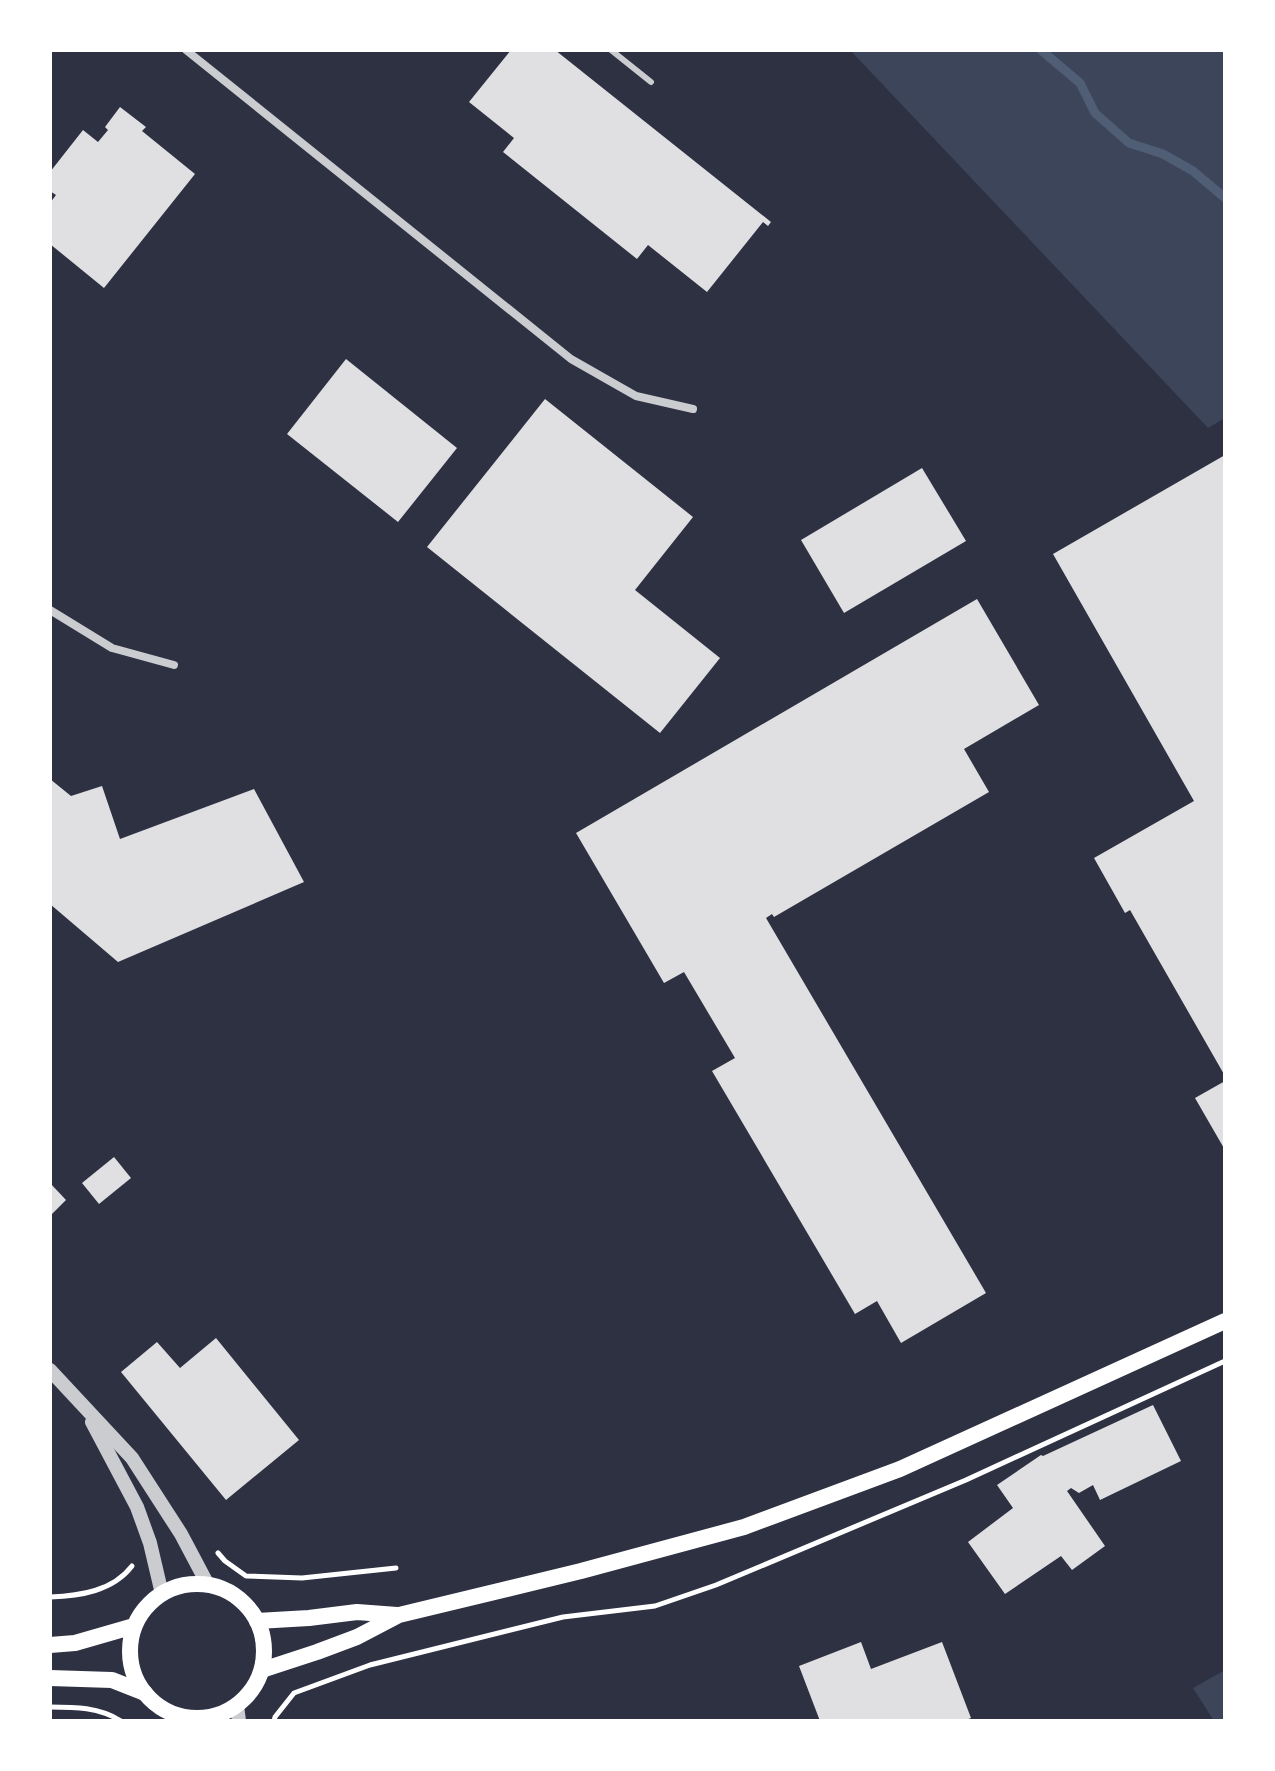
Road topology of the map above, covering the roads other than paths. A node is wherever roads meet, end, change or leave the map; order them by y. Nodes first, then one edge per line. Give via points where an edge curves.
1 (186, 50) edge
2 (611, 50) edge
3 (651, 82) dead end
4 (693, 409) dead end
5 (50, 610) edge
6 (174, 665) dead end
7 (1225, 1321) edge
8 (50, 1370) edge
9 (82, 1404) junction
10 (208, 1585) junction
11 (162, 1594) junction
12 (399, 1615) junction
13 (257, 1621) junction
14 (134, 1626) junction
15 (50, 1645) edge
16 (262, 1670) junction
17 (50, 1678) edge
18 (145, 1693) junction
19 (238, 1714) edge
20 (187, 1720) edge

1 - 4 street via 571,359 636,396
2 - 3 lane
5 - 6 street via 112,648
7 - 12 main road via 900,1469 744,1527
8 - 9 street
9 - 10 street via 132,1458
9 - 11 street via 137,1507
10 - 11 main road via 185,1585
10 - 13 main road via 228,1591
11 - 14 main road via 145,1607
12 - 13 main road via 357,1612
12 - 16 main road via 357,1637
13 - 16 main road via 265,1645
14 - 15 main road
14 - 18 main road via 129,1649 133,1673
16 - 19 main road
17 - 18 main road via 112,1680
18 - 20 main road via 163,1710
19 - 20 main road

